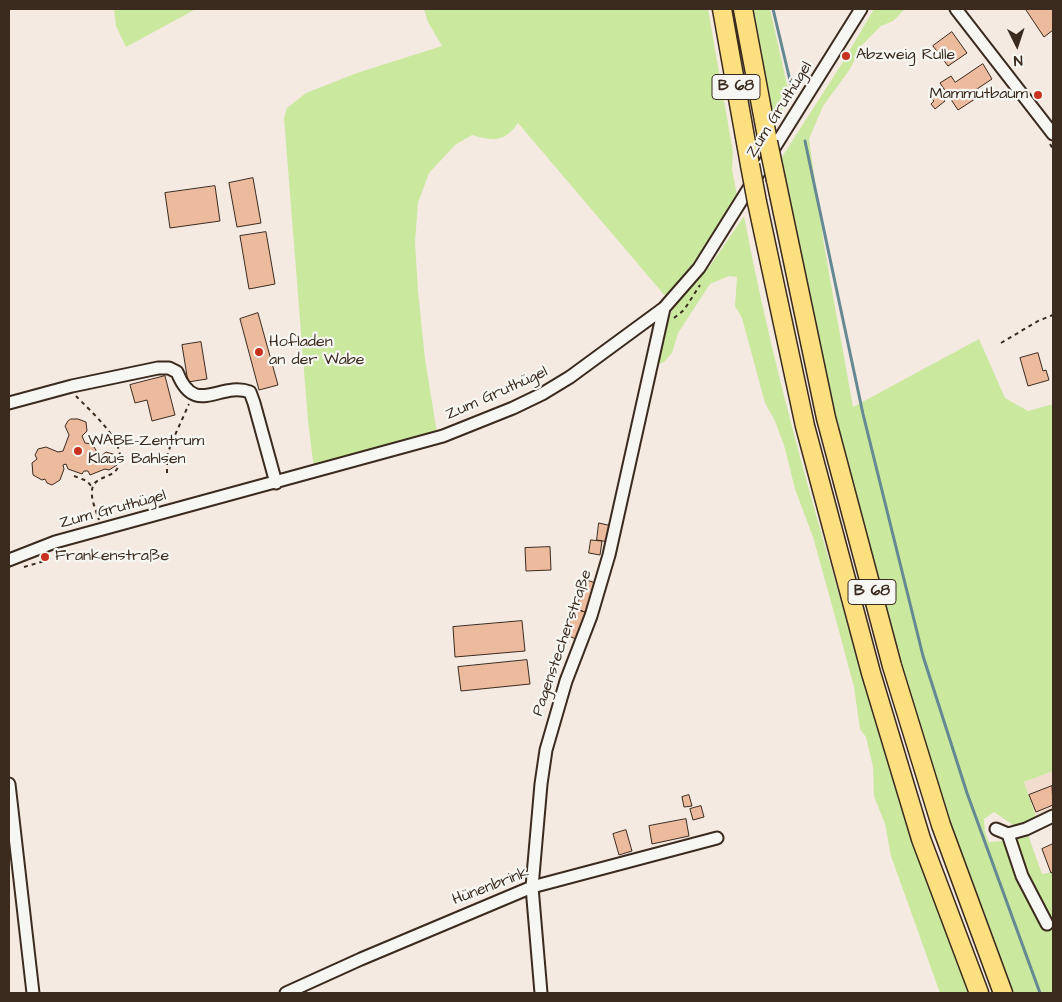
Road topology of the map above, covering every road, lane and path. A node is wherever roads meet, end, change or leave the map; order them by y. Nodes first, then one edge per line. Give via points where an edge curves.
1 (722, 9) edge
2 (743, 9) edge
3 (862, 9) edge
4 (956, 9) edge
5 (1053, 134) edge
6 (702, 282) dead end
7 (664, 308) junction
8 (1053, 315) edge
9 (660, 328) junction
10 (1001, 343) dead end
11 (70, 386) junction
12 (194, 395) junction
13 (9, 403) edge
14 (167, 473) dead end
15 (74, 476) dead end
16 (276, 483) junction
17 (92, 487) junction
18 (101, 530) junction
19 (64, 552) dead end
20 (9, 560) edge
21 (24, 567) dead end
22 (9, 784) edge
23 (1053, 816) edge
24 (996, 829) dead end
25 (1008, 834) junction
26 (716, 838) dead end
27 (532, 887) junction
28 (1047, 924) dead end
29 (33, 993) edge
30 (286, 993) edge
31 (541, 993) edge
32 (979, 993) edge
33 (1003, 993) edge

1 - 32 highway, B 68, bridge via 757,202 805,426 871,672 921,839
2 - 33 highway, B 68, bridge via 826,418 892,666 942,825
3 - 7 street, Zum Gruthügel via 699,268
4 - 5 street
6 - 9 path via 684,310
7 - 9 street, Pagenstecherstraße
7 - 16 street, Zum Gruthügel via 570,377 513,408 442,436
8 - 10 path
9 - 27 street, Pagenstecherstraße via 610,555 566,681 546,750
11 - 12 street via 168,368 177,372 188,392
11 - 13 street
11 - 17 path via 112,434 118,446 120,464 116,471
12 - 14 path via 171,444
12 - 16 street via 236,390 250,392
15 - 17 path via 87,481
16 - 18 street, Zum Gruthügel
17 - 18 path
18 - 20 street, Zum Gruthügel via 55,542
19 - 21 path
22 - 29 street
23 - 25 street
24 - 25 street
25 - 28 street via 1022,876 1036,897
26 - 27 street, Hünenbrink
27 - 30 street, Hünenbrink
27 - 31 street, Pagenstecherstraße

